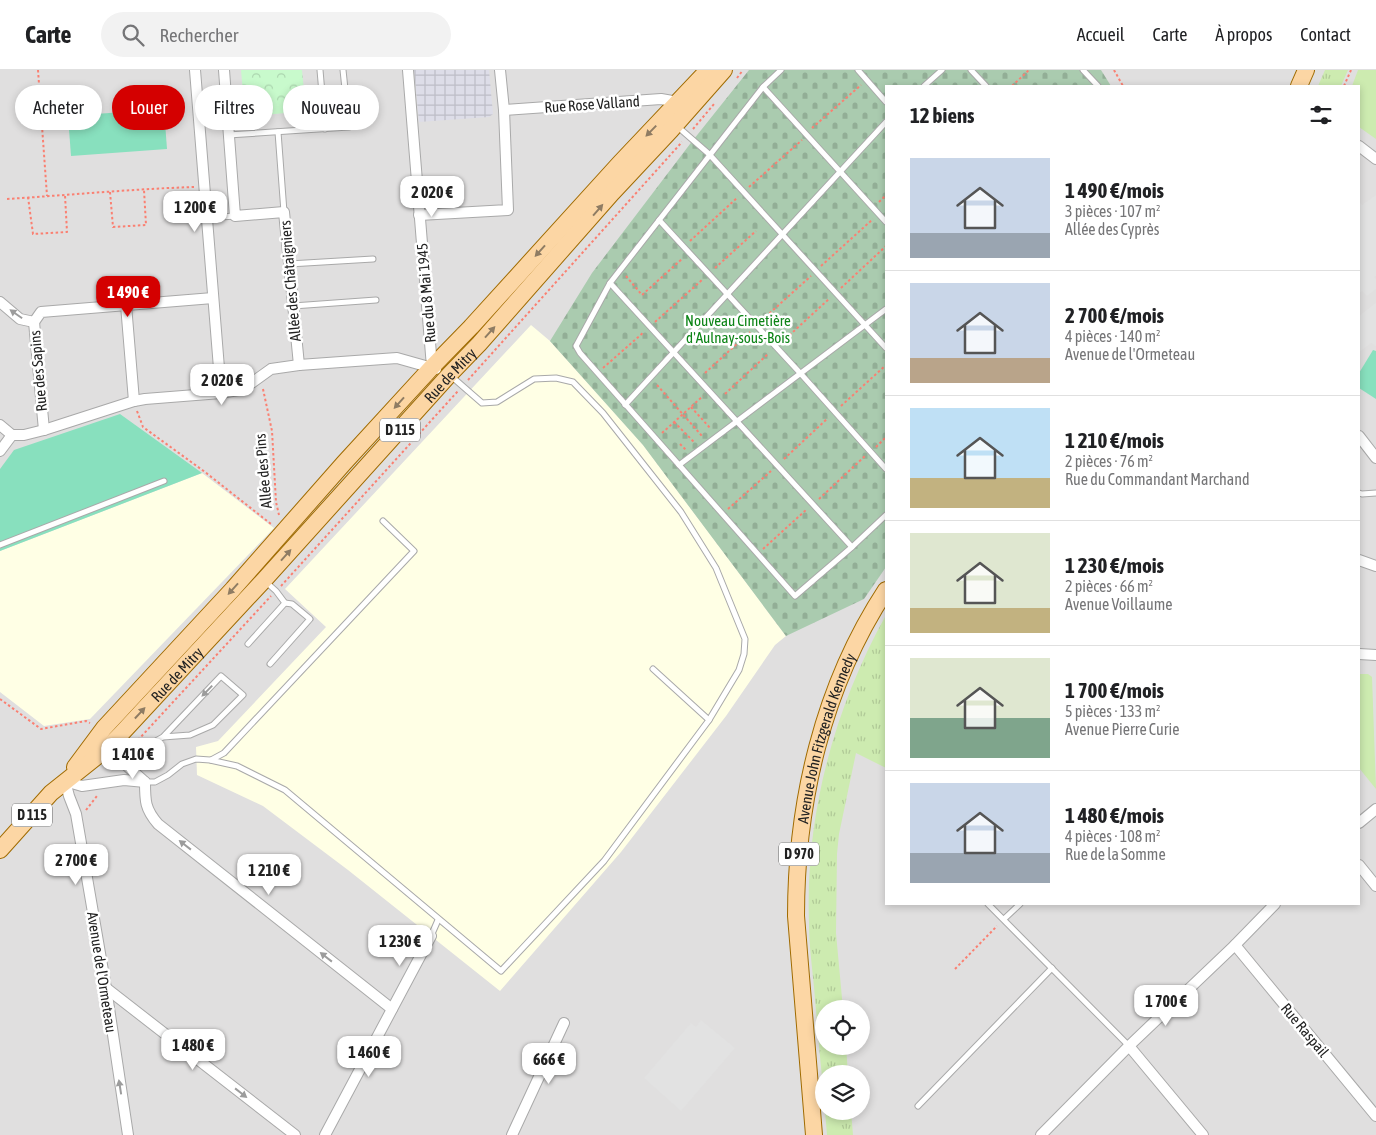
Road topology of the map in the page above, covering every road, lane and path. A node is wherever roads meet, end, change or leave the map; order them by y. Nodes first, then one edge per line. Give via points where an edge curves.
1 (38, 70) edge
2 (195, 70) edge
3 (224, 70) edge
4 (320, 70) edge
5 (343, 70) edge
6 (408, 70) edge
7 (500, 70) edge
8 (708, 70) edge
9 (743, 70) edge
10 (781, 70) edge
11 (942, 70) edge
12 (971, 70) edge
13 (1029, 70) edge
14 (1083, 70) edge
15 (1114, 70) edge
16 (1306, 70) edge
17 (1317, 70) edge
18 (1351, 70) edge
19 (860, 71) edge
20 (730, 74) edge
21 (866, 80) junction
22 (321, 85) edge
23 (345, 85) edge
24 (925, 85) edge
25 (985, 85) edge
26 (1013, 85) edge
27 (1097, 85) edge
28 (1122, 85) edge
29 (1299, 85) edge
30 (1311, 85) edge
31 (1344, 85) edge
32 (763, 87) junction
33 (718, 99) dead end
34 (885, 101) edge
35 (678, 102) junction
36 (504, 110) junction
37 (885, 123) edge
38 (309, 130) edge
39 (682, 130) junction
40 (278, 132) junction
41 (806, 134) junction
42 (228, 135) junction
43 (1360, 147) edge
44 (710, 154) junction
45 (1376, 159) edge
46 (841, 172) junction
47 (204, 187) junction
48 (144, 189) junction
49 (110, 192) junction
50 (65, 195) junction
51 (47, 196) junction
52 (28, 197) junction
53 (7, 199) dead end
54 (284, 212) junction
55 (879, 214) junction
56 (419, 215) junction
57 (235, 216) junction
58 (206, 218) junction
59 (658, 220) junction
60 (885, 221) edge
61 (756, 231) dead end
62 (783, 234) junction
63 (885, 247) edge
64 (689, 253) junction
65 (373, 259) dead end
66 (288, 264) junction
67 (620, 269) junction
68 (816, 271) junction
69 (709, 274) junction
70 (610, 283) junction
71 (836, 292) junction
72 (727, 294) junction
73 (213, 298) junction
74 (376, 300) dead end
75 (0, 302) edge
76 (126, 305) junction
77 (292, 306) junction
78 (885, 310) edge
79 (34, 322) junction
80 (865, 324) junction
81 (756, 326) junction
82 (650, 327) junction
83 (776, 347) junction
84 (885, 347) edge
85 (673, 352) junction
86 (299, 365) junction
87 (885, 366) edge
88 (432, 367) junction
89 (597, 373) junction
90 (801, 374) junction
91 (449, 375) junction
92 (260, 377) junction
93 (698, 380) junction
94 (657, 385) dead end
95 (463, 386) junction
96 (221, 394) junction
97 (703, 396) dead end
98 (134, 401) junction
99 (717, 401) junction
100 (625, 405) junction
101 (691, 407) junction
102 (835, 412) junction
103 (683, 414) junction
104 (736, 421) junction
105 (674, 422) junction
106 (0, 425) edge
107 (44, 430) junction
108 (12, 435) junction
109 (717, 436) junction
110 (1360, 437) edge
111 (656, 438) junction
112 (885, 438) edge
113 (708, 442) junction
114 (700, 449) junction
115 (0, 451) edge
116 (871, 451) junction
117 (1375, 456) edge
118 (679, 465) junction
119 (776, 466) junction
120 (885, 468) edge
121 (164, 482) dead end
122 (1360, 493) edge
123 (1376, 493) edge
124 (812, 504) junction
125 (723, 514) junction
126 (885, 516) edge
127 (382, 521) dead end
128 (282, 533) junction
129 (0, 545) edge
130 (852, 547) junction
131 (758, 554) junction
132 (1360, 560) edge
133 (1376, 566) edge
134 (270, 586) junction
135 (885, 592) edge
136 (285, 603) junction
137 (248, 644) dead end
138 (1360, 654) edge
139 (1376, 655) edge
140 (270, 664) dead end
141 (653, 669) dead end
142 (0, 699) edge
143 (708, 720) junction
144 (104, 728) junction
145 (163, 737) junction
146 (138, 741) dead end
147 (108, 755) junction
148 (210, 760) junction
149 (66, 781) junction
150 (113, 782) junction
151 (145, 782) junction
152 (1376, 809) edge
153 (1360, 822) edge
154 (0, 850) edge
155 (1360, 867) edge
156 (1376, 886) edge
157 (989, 905) edge
158 (1019, 905) edge
159 (1274, 905) edge
160 (438, 920) junction
161 (1004, 920) junction
162 (430, 936) joint
163 (1235, 945) junction
164 (1052, 968) junction
165 (955, 969) dead end
166 (106, 988) junction
167 (392, 1009) junction
168 (564, 1023) dead end
169 (1129, 1046) junction
170 (918, 1106) dead end
171 (1376, 1116) edge
172 (128, 1135) edge
173 (296, 1135) edge
174 (325, 1135) edge
175 (512, 1135) edge
176 (814, 1135) edge
177 (1041, 1135) edge
178 (1203, 1135) edge

1 - 51 path
2 - 47 street
3 - 42 street
4 - 22 lane
5 - 23 lane
6 - 56 street, Rue du 8 Mai 1945
7 - 36 street
8 - 35 main road, Rue de Mitry / D 115
9 - 20 path
10 - 32 lane
11 - 24 lane
12 - 25 lane
13 - 26 path
14 - 27 lane
15 - 28 path
16 - 29 main road
17 - 30 main road
18 - 31 path
19 - 21 lane
20 - 39 main road, Rue de Mitry / D 115
21 - 34 lane
21 - 41 path
32 - 41 lane
32 - 44 lane
33 - 39 path
35 - 36 street, Rue Rose Valland via 661,99
35 -> 88 main road, Rue de Mitry / D 115
36 - 56 street via 508,210
37 - 46 lane
38 - 40 lane
39 - 44 lane
91 -> 39 main road, Rue de Mitry / D 115 via 612,194
39 - 95 path
40 - 42 lane
40 - 54 lane
41 - 46 lane
42 - 57 street
43 - 45 street
44 - 59 lane
44 - 62 lane
46 - 55 lane
46 - 62 lane
47 - 48 path
47 - 58 street
48 - 49 path
48 - 49 path via 146,225 114,227
49 - 50 path
50 - 51 path
50 - 52 path via 67,232 59,233 33,234
51 - 52 path
52 - 53 path
54 - 57 street, Allée des Châtaigniers
54 - 66 street, Allée des Châtaigniers
55 - 60 lane
55 - 68 path
56 - 88 street, Rue du 8 Mai 1945
57 - 58 lane
58 - 73 street
59 - 64 lane
59 - 67 lane
61 - 69 path
62 - 68 lane
62 - 72 lane
63 - 71 path
64 - 67 path via 642,295
64 - 69 lane
65 - 66 lane
66 - 77 street, Allée des Châtaigniers
67 - 70 lane
68 - 71 lane
68 - 81 path
69 - 72 lane
69 - 82 path
70 - 82 lane
70 - 89 lane via 576,346
71 - 80 lane
71 - 83 path
72 - 81 lane
72 - 85 lane
73 - 76 street
73 - 96 street
74 - 77 lane
79 -> 75 street, Rue des Sapins via 20,319
76 - 79 street via 41,312
76 - 98 street
77 - 86 street, Allée des Châtaigniers
78 - 80 lane
79 - 107 street, Rue des Sapins
80 - 84 lane
80 - 90 lane
81 - 83 lane
81 - 93 path
82 - 85 lane
82 - 89 path
83 - 90 lane
83 - 99 path
85 - 93 lane
85 - 100 lane
86 - 88 street via 397,358
86 - 92 street via 271,369
87 - 102 path
88 - 91 street
88 -> 128 main road, Rue de Mitry / D 115
89 - 100 lane
90 - 102 lane
90 - 104 lane
91 - 95 lane
134 -> 91 main road, Rue de Mitry / D 115
92 - 96 street via 243,388
92 - 128 path, Allée des Pins via 272,431 276,502
93 - 99 lane
94 - 103 path
95 - 134 path
95 - 143 lane via 482,403 497,402 534,379 556,378 573,382 603,413 681,512 716,568 745,639 739,670
96 - 98 street
97 - 101 path
98 - 107 street
98 - 128 path via 143,427
99 - 104 lane
100 - 111 lane
101 - 103 path
101 - 109 path
102 - 116 lane
102 - 119 path
103 - 105 path
103 - 113 path
104 - 109 lane
104 - 119 lane
105 - 111 path
105 - 114 path
106 - 108 street
107 - 108 street
108 - 115 street
109 - 113 lane
110 - 117 street
111 - 118 lane
112 - 116 path
113 - 114 lane
114 - 118 lane
116 - 120 lane
116 - 124 path
118 - 125 lane
119 - 124 lane
119 - 125 path
121 - 129 lane
122 - 123 lane
124 - 130 lane
124 - 131 path
125 - 131 lane
126 - 130 lane
127 - 148 lane via 414,551 224,753
128 -> 144 main road, Rue de Mitry / D 115
130 - 131 lane via 795,596
132 - 133 street
134 - 136 lane
134 - 146 path
147 -> 134 main road, Rue de Mitry / D 115 via 119,736
135 - 176 main road, Avenue John Fitzgerald Kennedy / D 970 via 832,701 822,728 802,815 796,916
136 - 137 lane
136 - 140 lane via 292,604 310,619
138 - 139 street
141 - 143 lane
142 - 144 path via 41,729 86,721
143 - 160 lane via 604,861 501,971
144 - 147 main road, Rue de Mitry / D 115
145 -> 145 lane via 190,735 213,725 243,695 221,676
145 - 147 lane via 138,751
147 - 149 main road, Rue de Mitry / D 115
147 - 150 street via 124,771
147 - 151 street
148 - 151 lane via 196,759 155,782
148 - 160 lane via 237,766 285,790
149 - 150 street via 82,786
149 - 154 main road, Rue de Mitry / D 115 via 51,793
149 - 166 street, Avenue de l'Ormeteau via 76,814
150 - 151 street
167 -> 151 street via 158,824 146,807
152 - 153 street
155 - 156 street
157 - 161 lane
158 - 161 lane
159 - 163 street
160 - 162 lane
161 - 164 lane
161 - 165 path
162 - 167 street
163 - 169 street
163 - 171 street, Rue Raspail
164 - 169 lane
164 - 170 lane
172 -> 166 street, Avenue de l'Ormeteau
166 -> 173 street
167 - 174 street
168 - 175 street
169 - 177 street
169 - 178 street

